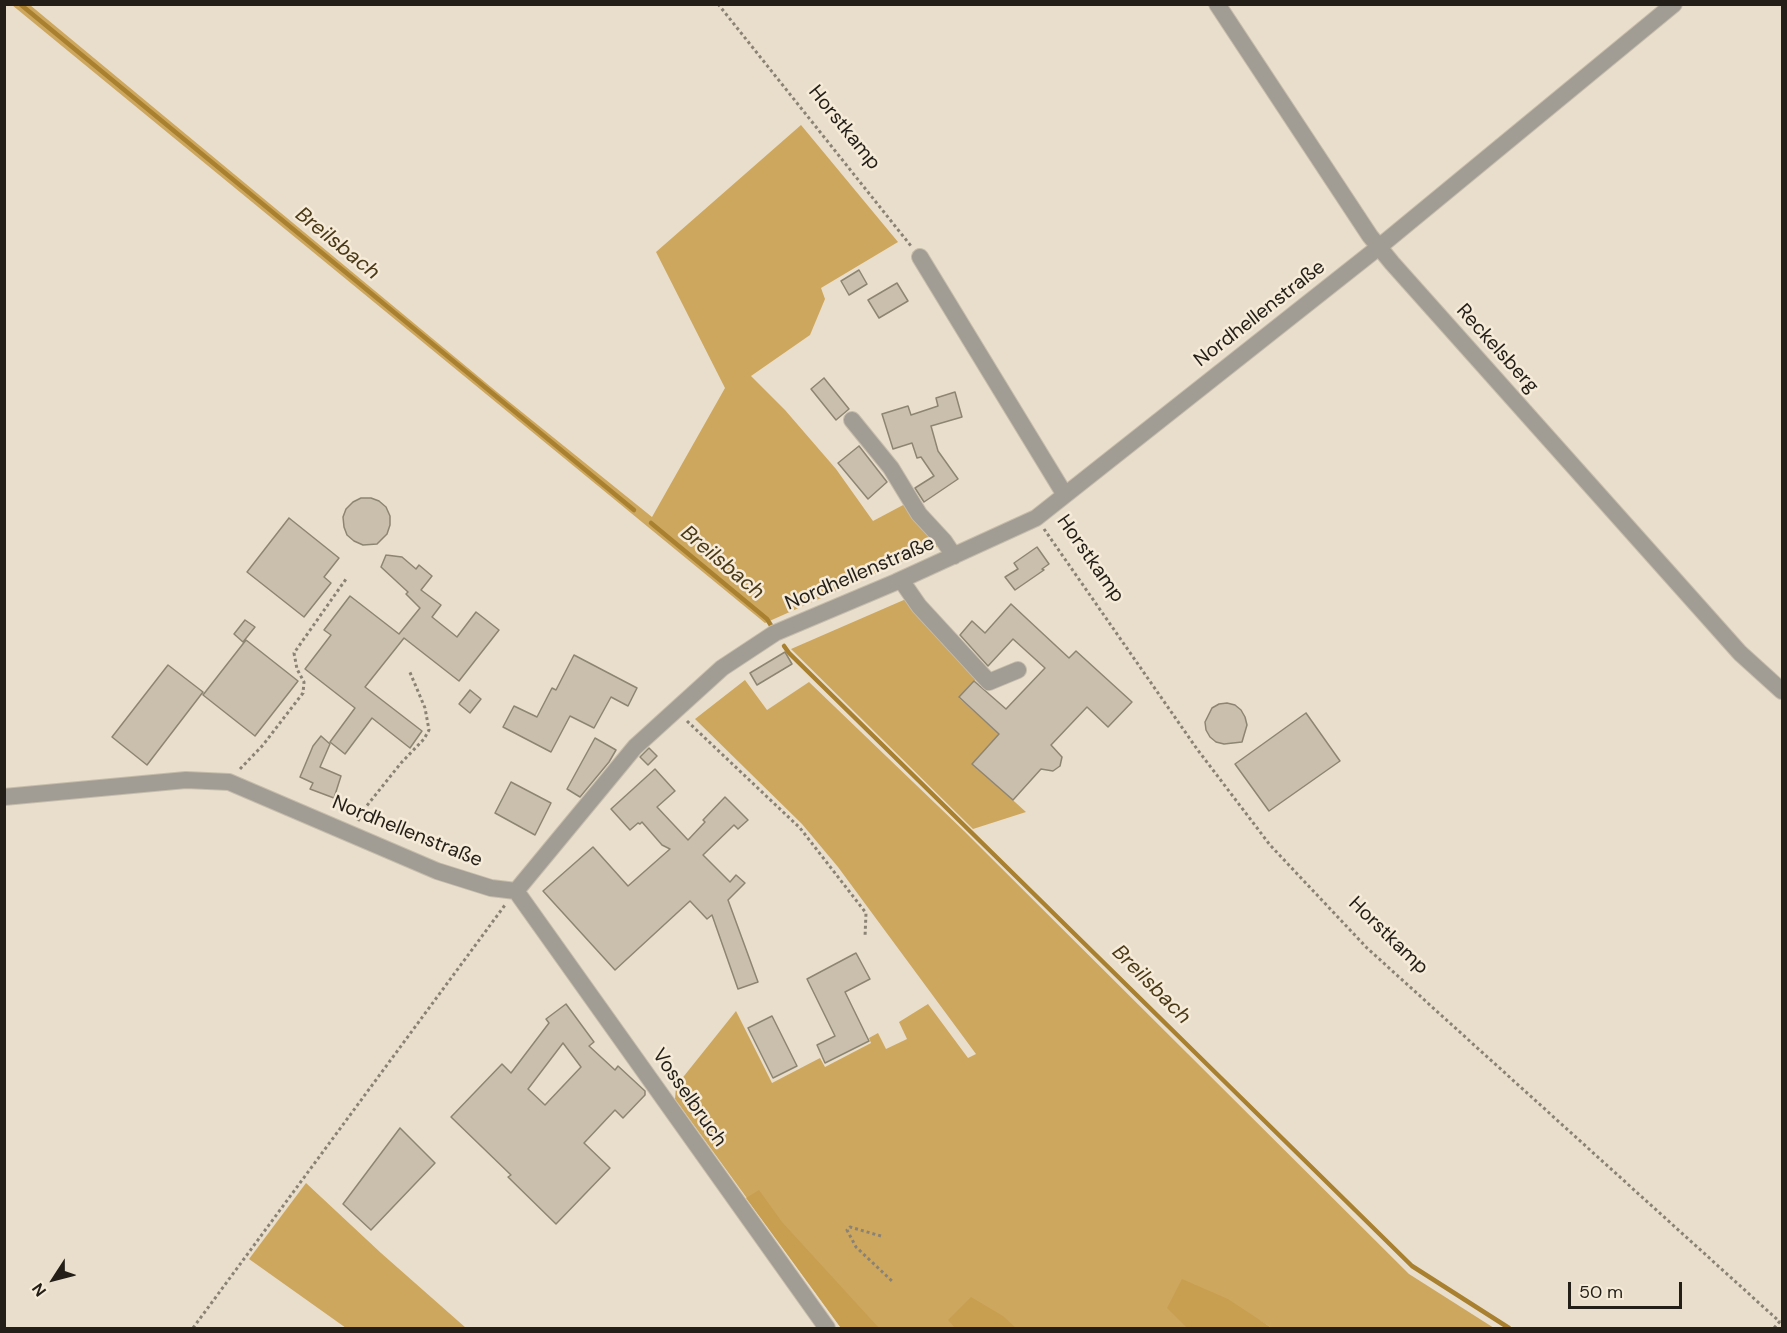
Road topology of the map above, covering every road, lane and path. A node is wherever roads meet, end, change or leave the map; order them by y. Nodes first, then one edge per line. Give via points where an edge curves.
1 (718, 4) edge
2 (1217, 4) edge
3 (1674, 4) edge
4 (1379, 247) junction
5 (920, 257) joint
6 (852, 420) dead end
7 (1065, 495) junction
8 (1036, 518) junction
9 (954, 556) junction
10 (346, 579) dead end
11 (901, 580) junction
12 (409, 670) dead end
13 (1018, 670) dead end
14 (1782, 691) edge
15 (675, 709) junction
16 (229, 782) junction
17 (4, 796) edge
18 (352, 833) junction
19 (516, 891) junction
20 (865, 937) dead end
21 (881, 1236) dead end
22 (893, 1282) dead end
23 (1781, 1321) edge
24 (193, 1329) edge
25 (827, 1329) edge
26 (1774, 1329) edge

1 - 5 path, Horstkamp
2 - 4 street, Reckelsberg
3 - 4 street, Nordhellenstraße
4 - 7 street, Nordhellenstraße
4 - 14 street, Reckelsberg via 1740,653
5 - 7 street, Horstkamp
6 - 9 street
7 - 8 street, Nordhellenstraße
8 - 9 street, Nordhellenstraße
8 - 23 path, Horstkamp via 1197,749 1270,845 1367,948
9 - 11 street, Nordhellenstraße
10 - 16 path via 294,653 304,682 303,693 264,745
11 - 13 street via 919,606 989,682
11 - 15 street, Nordhellenstraße via 775,633 722,668
12 - 18 path via 425,708 429,730 365,808
15 - 19 street, Nordhellenstraße via 635,747
15 - 20 path via 800,828 866,913
16 - 17 street, Nordhellenstraße via 186,780
16 - 18 street, Nordhellenstraße
18 - 19 street, Nordhellenstraße via 437,871 471,883
19 - 24 path
19 - 25 street, Vosselbruch
21 - 22 path via 850,1227 847,1230 856,1247
23 - 26 path

